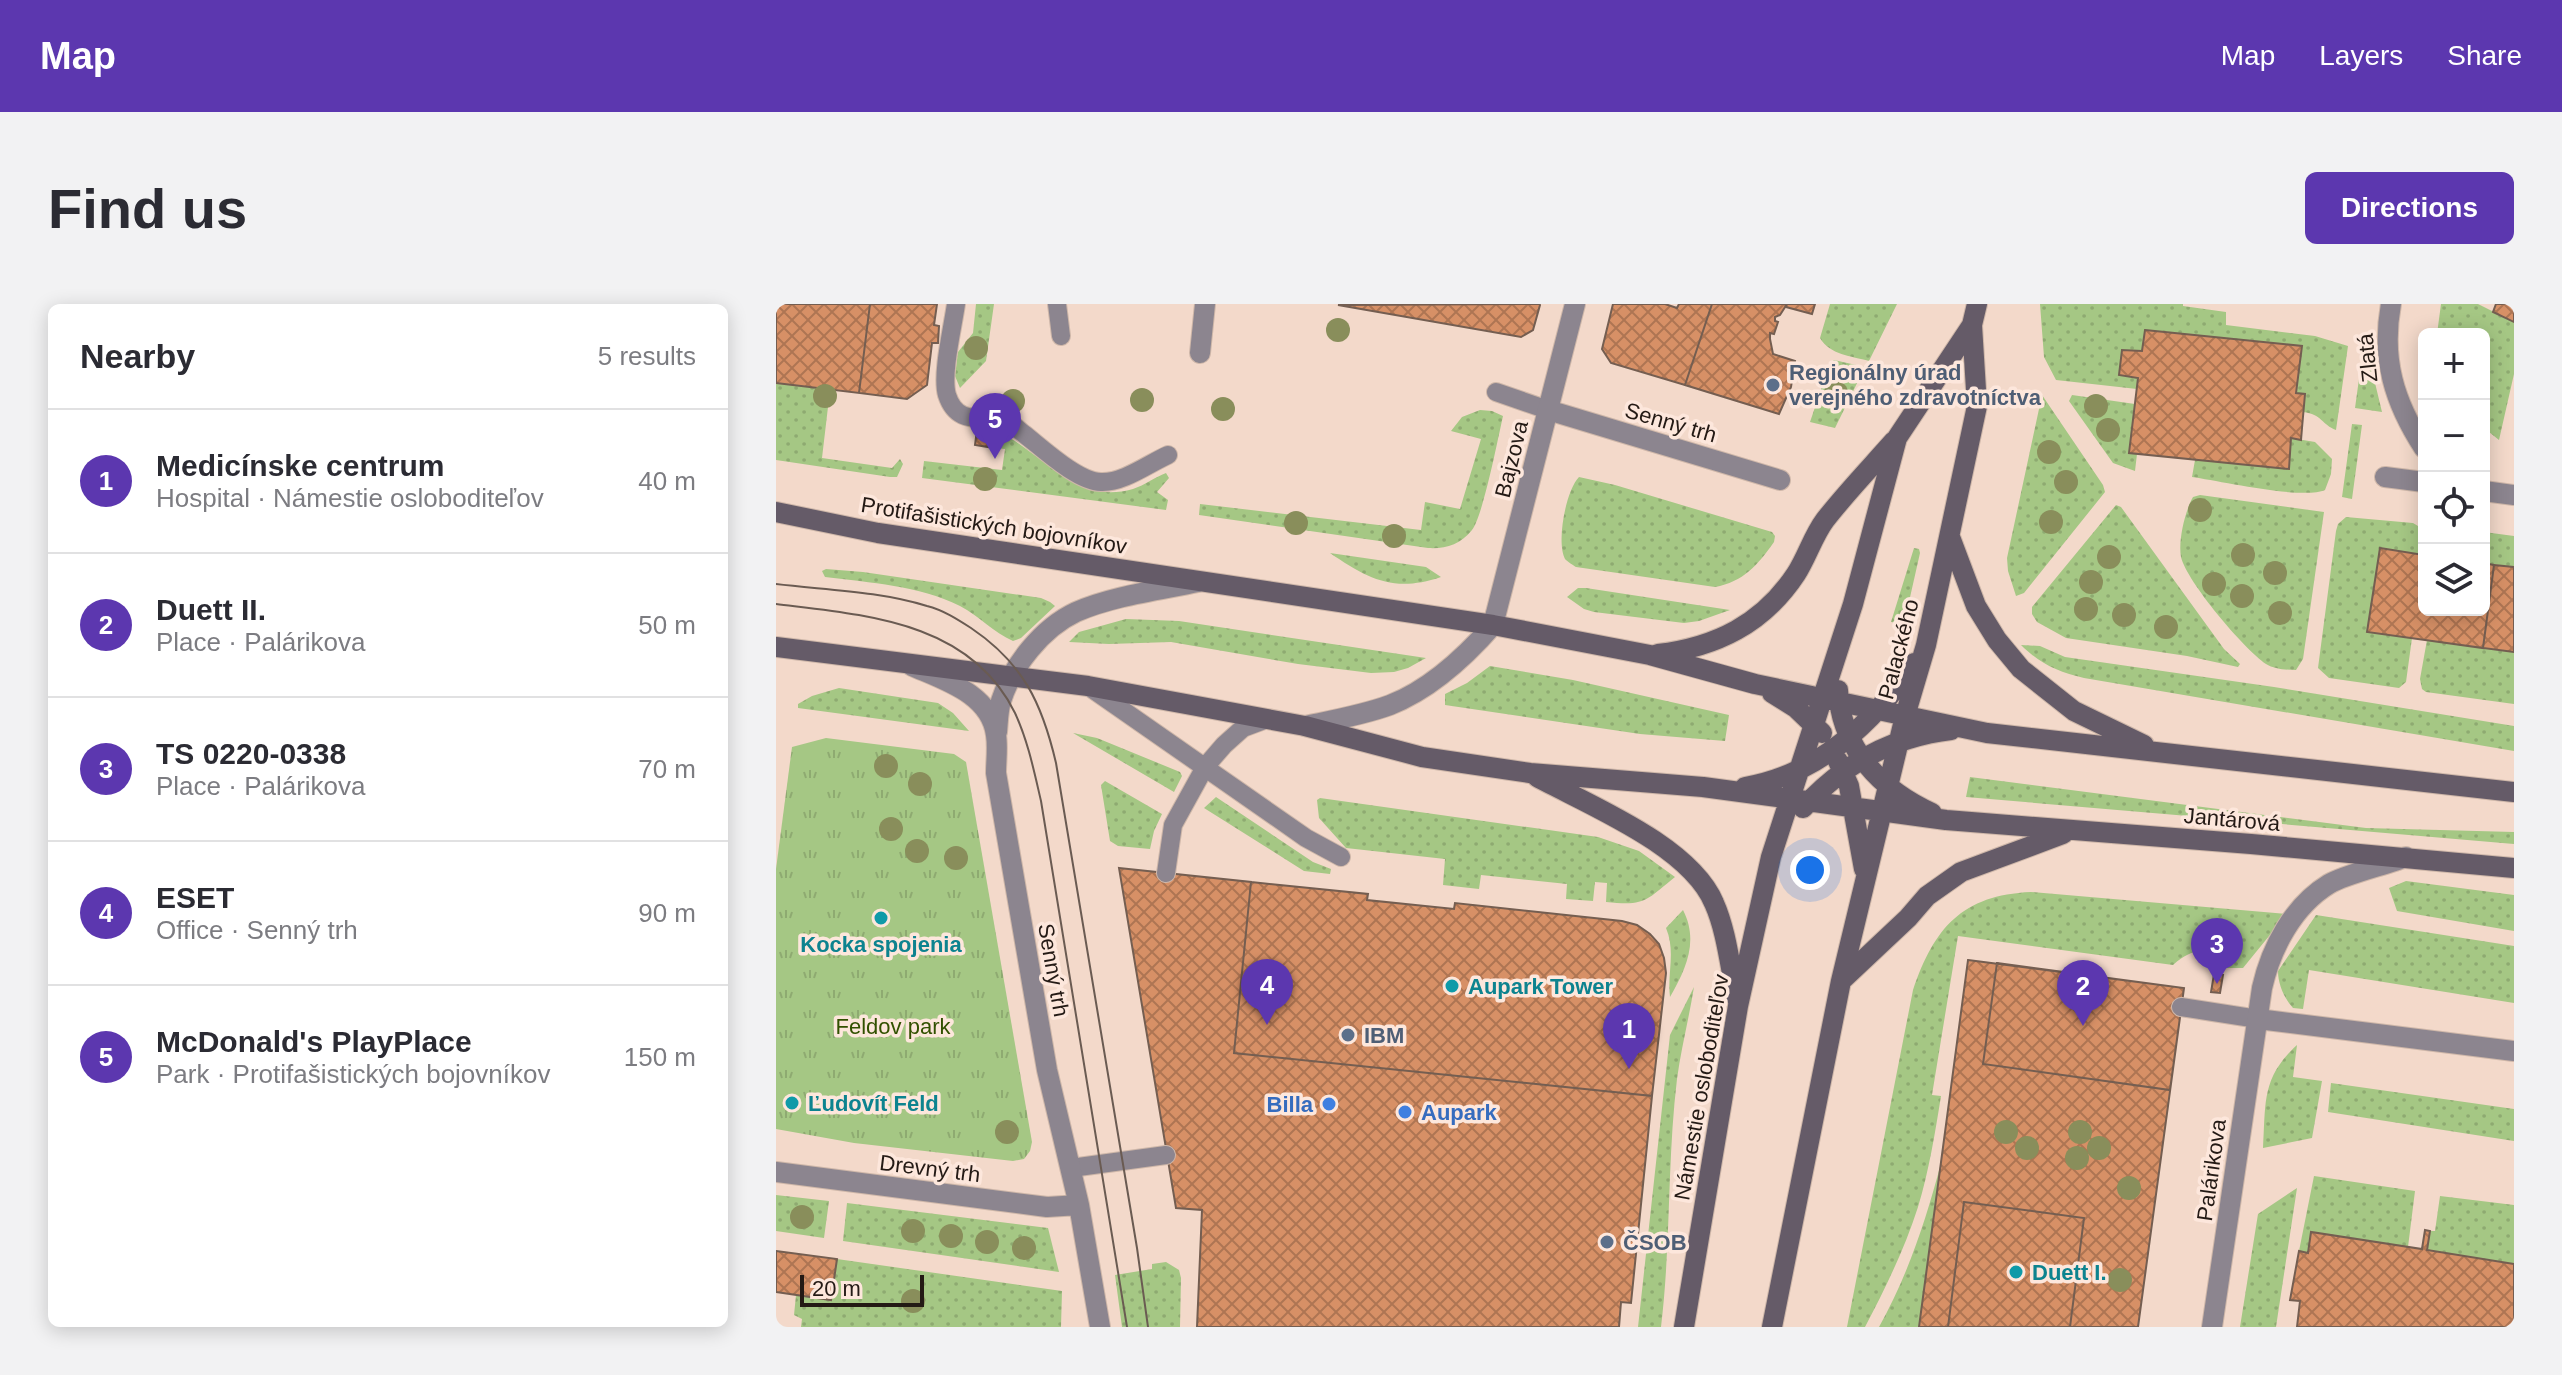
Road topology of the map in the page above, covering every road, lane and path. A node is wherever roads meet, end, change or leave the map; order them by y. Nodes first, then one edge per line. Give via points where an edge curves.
1 (956, 304) edge
2 (1057, 304) edge
3 (1205, 304) edge
4 (1575, 304) edge
5 (1977, 304) edge
6 (2391, 304) edge
7 (1972, 325) junction
8 (1061, 336) dead end
9 (1200, 353) dead end
10 (1496, 392) dead end
11 (1548, 410) junction
12 (2418, 437) edge
13 (1897, 438) junction
14 (1168, 455) dead end
15 (2385, 477) dead end
16 (1780, 480) dead end
17 (2418, 481) edge
18 (2490, 492) edge
19 (2514, 495) edge
20 (776, 512) edge
21 (1950, 537) junction
22 (1206, 581) junction
23 (1493, 625) junction
24 (1926, 645) junction
25 (776, 647) edge
26 (1650, 655) junction
27 (908, 665) junction
28 (1012, 677) junction
29 (1755, 684) junction
30 (1088, 686) junction
31 (1831, 700) junction
32 (1878, 710) junction
33 (1905, 716) junction
34 (1267, 719) junction
35 (1814, 724) junction
36 (1305, 726) junction
37 (1963, 728) junction
38 (996, 736) junction
39 (1849, 736) junction
40 (1899, 742) junction
41 (1832, 750) junction
42 (2158, 752) junction
43 (1861, 758) junction
44 (1205, 767) junction
45 (1843, 770) junction
46 (1799, 771) junction
47 (1530, 773) junction
48 (1888, 787) junction
49 (1729, 790) junction
50 (2514, 792) edge
51 (1799, 800) junction
52 (1853, 807) junction
53 (1881, 812) junction
54 (1946, 820) junction
55 (2069, 831) junction
56 (1341, 857) dead end
57 (2407, 857) junction
58 (2514, 868) edge
59 (1166, 873) dead end
60 (1866, 876) junction
61 (1841, 981) junction
62 (1738, 1006) junction
63 (2181, 1007) dead end
64 (2258, 1019) junction
65 (2514, 1051) edge
66 (1166, 1155) dead end
67 (1071, 1168) junction
68 (776, 1172) edge
69 (1079, 1205) junction
70 (1100, 1327) edge
71 (1684, 1327) edge
72 (1772, 1327) edge
73 (2212, 1327) edge

1 - 14 lane via 945,378 952,406 963,415 1009,423 1096,482 1111,481
2 - 8 lane
3 - 9 street
4 - 11 street, Bajzova
5 - 7 street, Palackého
6 - 12 street, Zlatá via 2389,371
7 - 13 street, Palackého
7 - 21 street, Palackého via 1977,406
10 - 11 lane
11 - 16 street, Senný trh
11 - 23 street, Bajzova
13 - 26 street via 1823,522 1780,597 1715,641
13 - 31 street, Palackého
15 - 17 street
18 - 19 street
20 - 22 street, Protifašistických bojovníkov via 878,533
21 - 24 street, Palackého
21 - 42 street via 1976,606 2021,669 2074,711
22 - 23 street, Protifašistických bojovníkov
22 - 28 street, Protifašistických bojovníkov via 1075,612 1028,652
23 - 26 street, Protifašistických bojovníkov
23 - 36 street via 1469,652 1416,692 1361,714
24 - 32 street
24 - 33 street, Palackého
25 - 27 street
26 - 29 street, Protifašistických bojovníkov
27 - 28 street
27 - 38 street, Senný trh via 967,692 988,713
28 - 30 street
28 - 38 street, Protifašistických bojovníkov via 1000,704
29 - 31 street
29 - 35 street
30 - 34 street
30 - 44 lane
31 - 32 street
31 - 35 street
31 - 39 street
32 - 33 street
32 - 39 street
33 - 37 street
33 - 40 street, Palackého
34 - 36 street
34 - 44 lane via 1243,728
35 - 41 street
35 - 46 street
36 - 47 street via 1422,757
37 - 40 street
37 - 42 street
38 - 67 street, Senný trh via 996,773 1041,1039
39 - 41 street
39 - 43 street
40 - 43 street
40 - 48 street, Palackého
41 - 45 street
41 - 46 street
42 - 50 street
43 - 45 street
43 - 48 street
44 - 56 lane
44 - 59 lane via 1173,825
45 - 51 street
45 - 52 street
46 - 49 street
46 - 51 street
47 - 49 street
47 - 62 street via 1667,848 1697,876 1718,914
48 - 53 street, Palackého
48 - 54 street
49 - 51 street, Jantárová
51 - 52 street, Jantárová
51 - 62 street, Námestie osloboditeľov via 1771,857
52 - 53 street, Jantárová
52 - 60 street
53 - 54 street, Jantárová
53 - 60 street, Palackého
54 - 55 street, Jantárová
55 - 57 street, Jantárová
55 - 61 street via 1961,872 1927,896
57 - 58 street, Jantárová
57 - 64 street, Palárikova via 2331,883 2305,901 2269,962
60 - 61 street, Palackého
61 - 72 street
62 - 71 street, Námestie osloboditeľov
63 - 64 lane
64 - 65 street
64 - 73 street, Palárikova
66 - 67 lane
67 - 69 street, Senný trh
68 - 69 street, Drevný trh via 1047,1207
69 - 70 street, Senný trh

